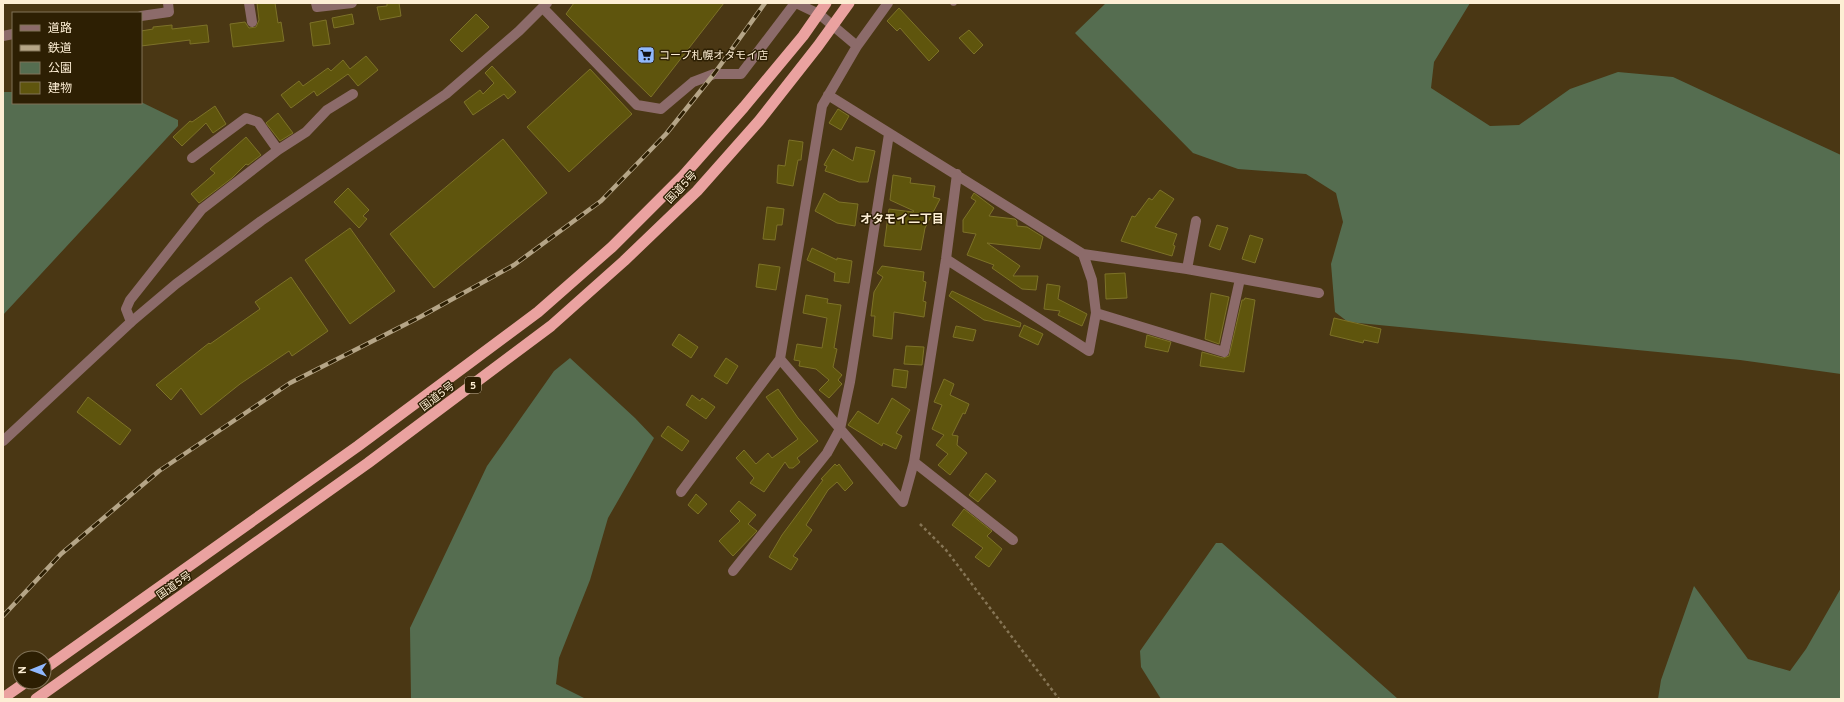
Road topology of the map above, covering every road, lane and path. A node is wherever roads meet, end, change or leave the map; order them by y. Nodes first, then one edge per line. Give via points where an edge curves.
1 (168, 3) edge
2 (250, 3) edge
3 (316, 3) edge
4 (352, 3) edge
5 (795, 3) edge
6 (826, 3) edge
7 (849, 3) edge
8 (888, 3) edge
9 (545, 6) edge
10 (819, 14) junction
11 (142, 16) edge
12 (252, 22) dead end
13 (832, 26) junction
14 (857, 46) junction
15 (353, 94) dead end
16 (828, 95) junction
17 (890, 134) junction
18 (278, 150) junction
19 (192, 158) dead end
20 (957, 174) junction
21 (1196, 221) dead end
22 (1083, 254) junction
23 (946, 259) junction
24 (1187, 269) junction
25 (1240, 279) junction
26 (1319, 293) dead end
27 (1096, 313) junction
28 (131, 322) junction
29 (780, 358) junction
30 (840, 429) junction
31 (3, 441) edge
32 (914, 462) junction
33 (681, 492) dead end
34 (920, 524) dead end
35 (1013, 540) dead end
36 (733, 571) dead end
37 (52, 663) edge
38 (14, 690) edge
39 (3, 698) edge
40 (36, 699) edge
41 (1059, 699) edge

1 - 11 street via 169,12
2 - 12 street
3 - 4 street via 317,7
5 - 9 street via 741,74 714,74 693,82 661,109 637,105
5 - 10 street
6 - 10 highway, 国道5号 / 5
7 - 13 highway, 国道5号 / 5
8 - 14 street
9 - 28 street via 446,94 261,221 176,284
10 - 13 street
10 - 37 highway, 国道5号 / 5 via 744,107 683,176 612,247 538,312 358,446
13 - 14 street
13 - 40 highway, 国道5号 / 5 via 759,121 697,191 624,262 551,326 368,463
14 - 16 street
15 - 18 street via 326,110 306,132
16 - 17 street
16 - 29 street via 822,106
17 - 20 street
17 - 30 street via 850,382
18 - 19 street via 258,122 246,118
18 - 28 street via 202,209 130,300 126,309
20 - 22 street
20 - 23 street
21 - 24 street
22 - 24 street
22 - 27 street via 1092,280
23 - 27 street via 1089,351
23 - 32 street
24 - 25 street
25 - 26 street
25 - 27 street via 1224,352
28 - 31 street
29 - 30 street
29 - 33 street
30 - 32 street via 903,502
30 - 36 street via 827,453
32 - 35 street
34 - 41 path via 946,550
38 - 39 highway

